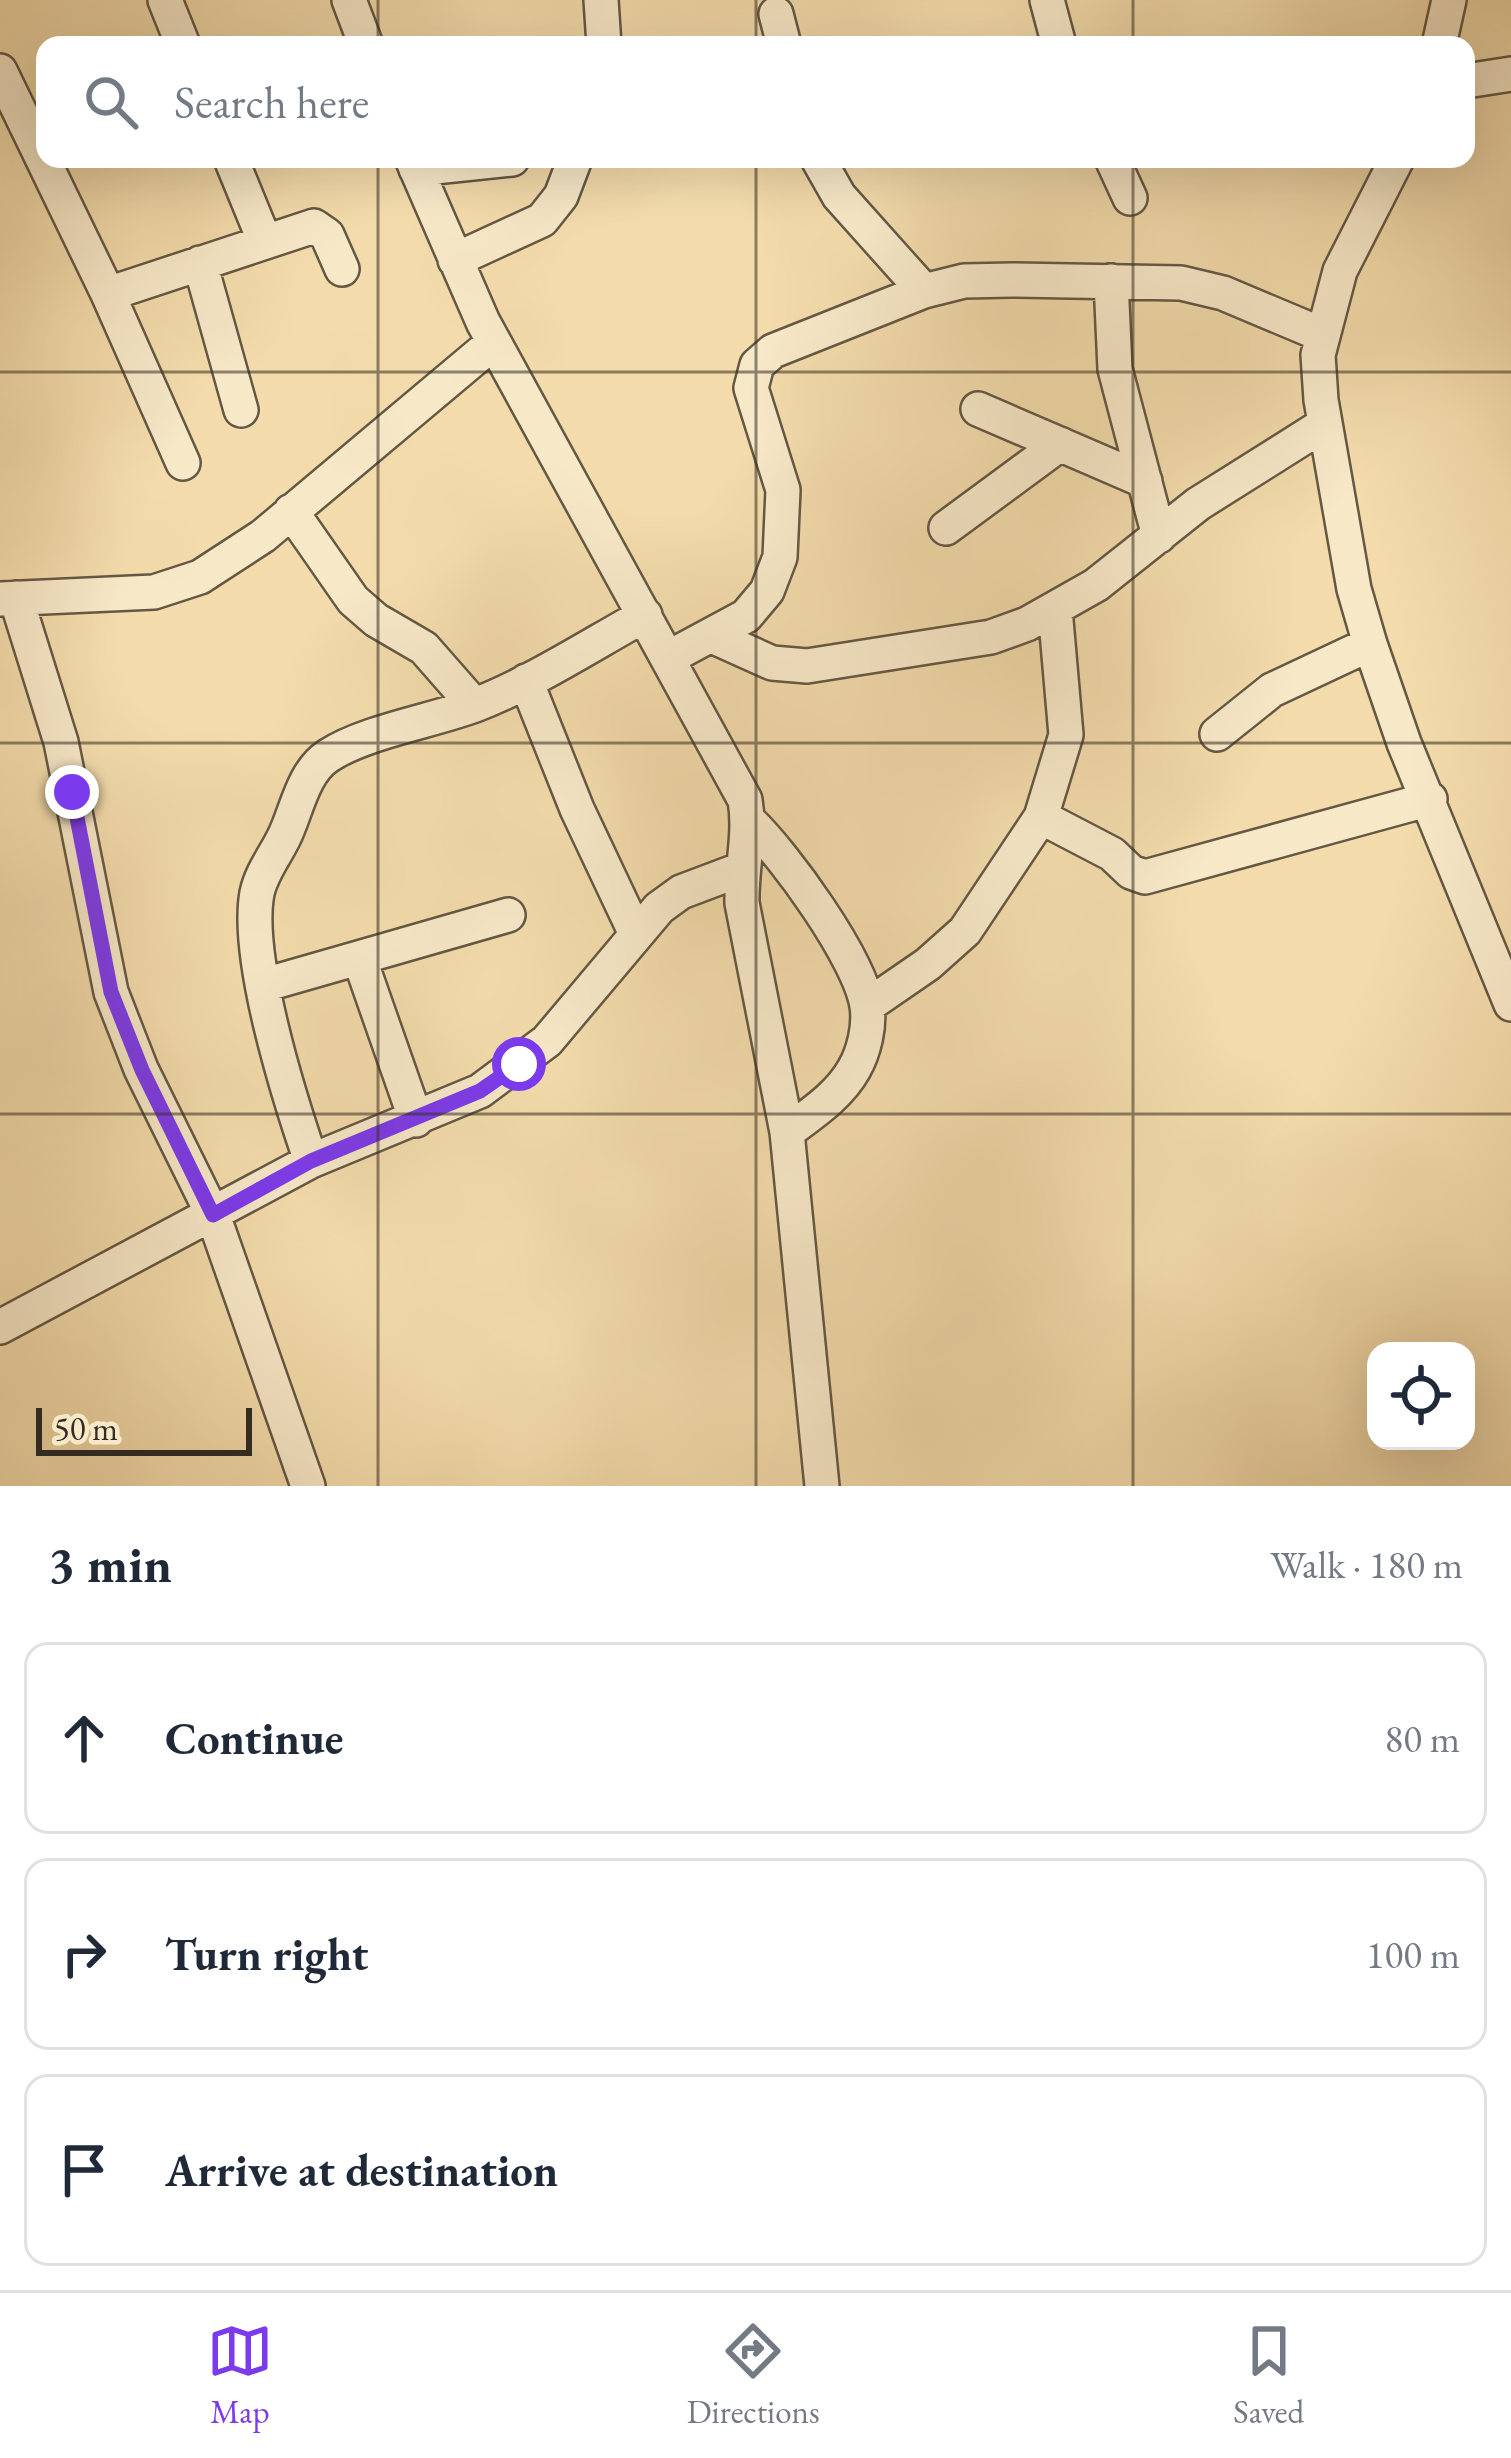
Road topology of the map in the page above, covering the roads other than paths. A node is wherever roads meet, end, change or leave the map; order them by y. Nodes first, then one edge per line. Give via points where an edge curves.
1 (165, 0) edge
2 (349, 0) edge
3 (601, 0) edge
4 (1047, 0) edge
5 (1449, 0) edge
6 (179, 36) edge
7 (362, 36) edge
8 (603, 36) edge
9 (1057, 36) edge
10 (1441, 36) edge
11 (0, 71) edge
12 (1511, 74) edge
13 (1475, 80) edge
14 (36, 145) edge
15 (47, 168) edge
16 (235, 168) edge
17 (416, 168) edge
18 (572, 168) edge
19 (823, 168) edge
20 (1116, 168) edge
21 (1392, 168) edge
22 (1130, 198) dead end
23 (265, 242) junction
24 (455, 260) junction
25 (200, 263) junction
26 (341, 269) dead end
27 (1112, 281) junction
28 (924, 291) junction
29 (108, 294) junction
30 (1322, 335) junction
31 (494, 342) junction
32 (978, 409) dead end
33 (241, 410) dead end
34 (1325, 424) junction
35 (1060, 444) junction
36 (183, 464) dead end
37 (1145, 481) junction
38 (291, 511) junction
39 (946, 528) dead end
40 (1159, 536) junction
41 (8, 599) edge
42 (1055, 610) junction
43 (645, 615) junction
44 (714, 637) junction
45 (1370, 644) junction
46 (668, 658) junction
47 (526, 681) junction
48 (474, 705) junction
49 (1216, 734) dead end
50 (1430, 799) junction
51 (1042, 817) junction
52 (749, 821) junction
53 (742, 869) junction
54 (508, 915) dead end
55 (636, 934) junction
56 (360, 960) junction
57 (264, 985) junction
58 (1511, 1004) edge
59 (867, 1006) junction
60 (416, 1120) junction
61 (787, 1132) junction
62 (311, 1161) junction
63 (213, 1215) junction
64 (0, 1327) edge
65 (308, 1486) edge
66 (822, 1486) edge

1 - 6 street
2 - 7 street
3 - 8 street
4 - 9 street
5 - 10 street
11 - 14 street
12 - 13 street
15 - 29 street
16 - 23 street
17 - 24 street
18 - 24 street via 542,220
19 - 28 street via 838,196
20 - 22 street
21 - 30 street via 1340,271
23 - 25 street
23 - 26 street via 314,226
24 - 31 street
25 - 29 street
25 - 33 street
27 - 28 street via 964,281
27 - 30 street via 1181,283
27 - 37 street via 1115,369
28 - 44 street via 773,351 758,365 751,388 783,490 780,556 767,591
29 - 36 street
30 - 34 street
31 - 38 street
31 - 43 street
32 - 35 street
34 - 40 street
34 - 45 street
35 - 37 street
35 - 39 street
37 - 40 street
38 - 41 street via 236,556 179,586
38 - 48 street via 353,600 424,648
40 - 42 street
41 - 63 street via 61,742 111,992
42 - 44 street via 991,637 807,665 772,663
42 - 51 street via 1066,735
43 - 46 street
43 - 47 street
44 - 46 street
45 - 49 street via 1272,691
45 - 50 street
46 - 52 street
47 - 48 street
47 - 55 street
48 - 57 street via 341,750 314,769 260,879
50 - 51 street via 1144,877
50 - 58 street
51 - 59 street via 965,931
52 - 53 street
52 - 59 street via 778,848 819,911
53 - 55 street via 681,892
53 - 61 street via 747,934
54 - 56 street
55 - 60 street via 547,1041 480,1091
56 - 57 street
56 - 60 street
57 - 62 street
59 - 61 street via 854,1070
60 - 62 street
61 - 66 street
62 - 63 street
63 - 64 street
63 - 65 street

